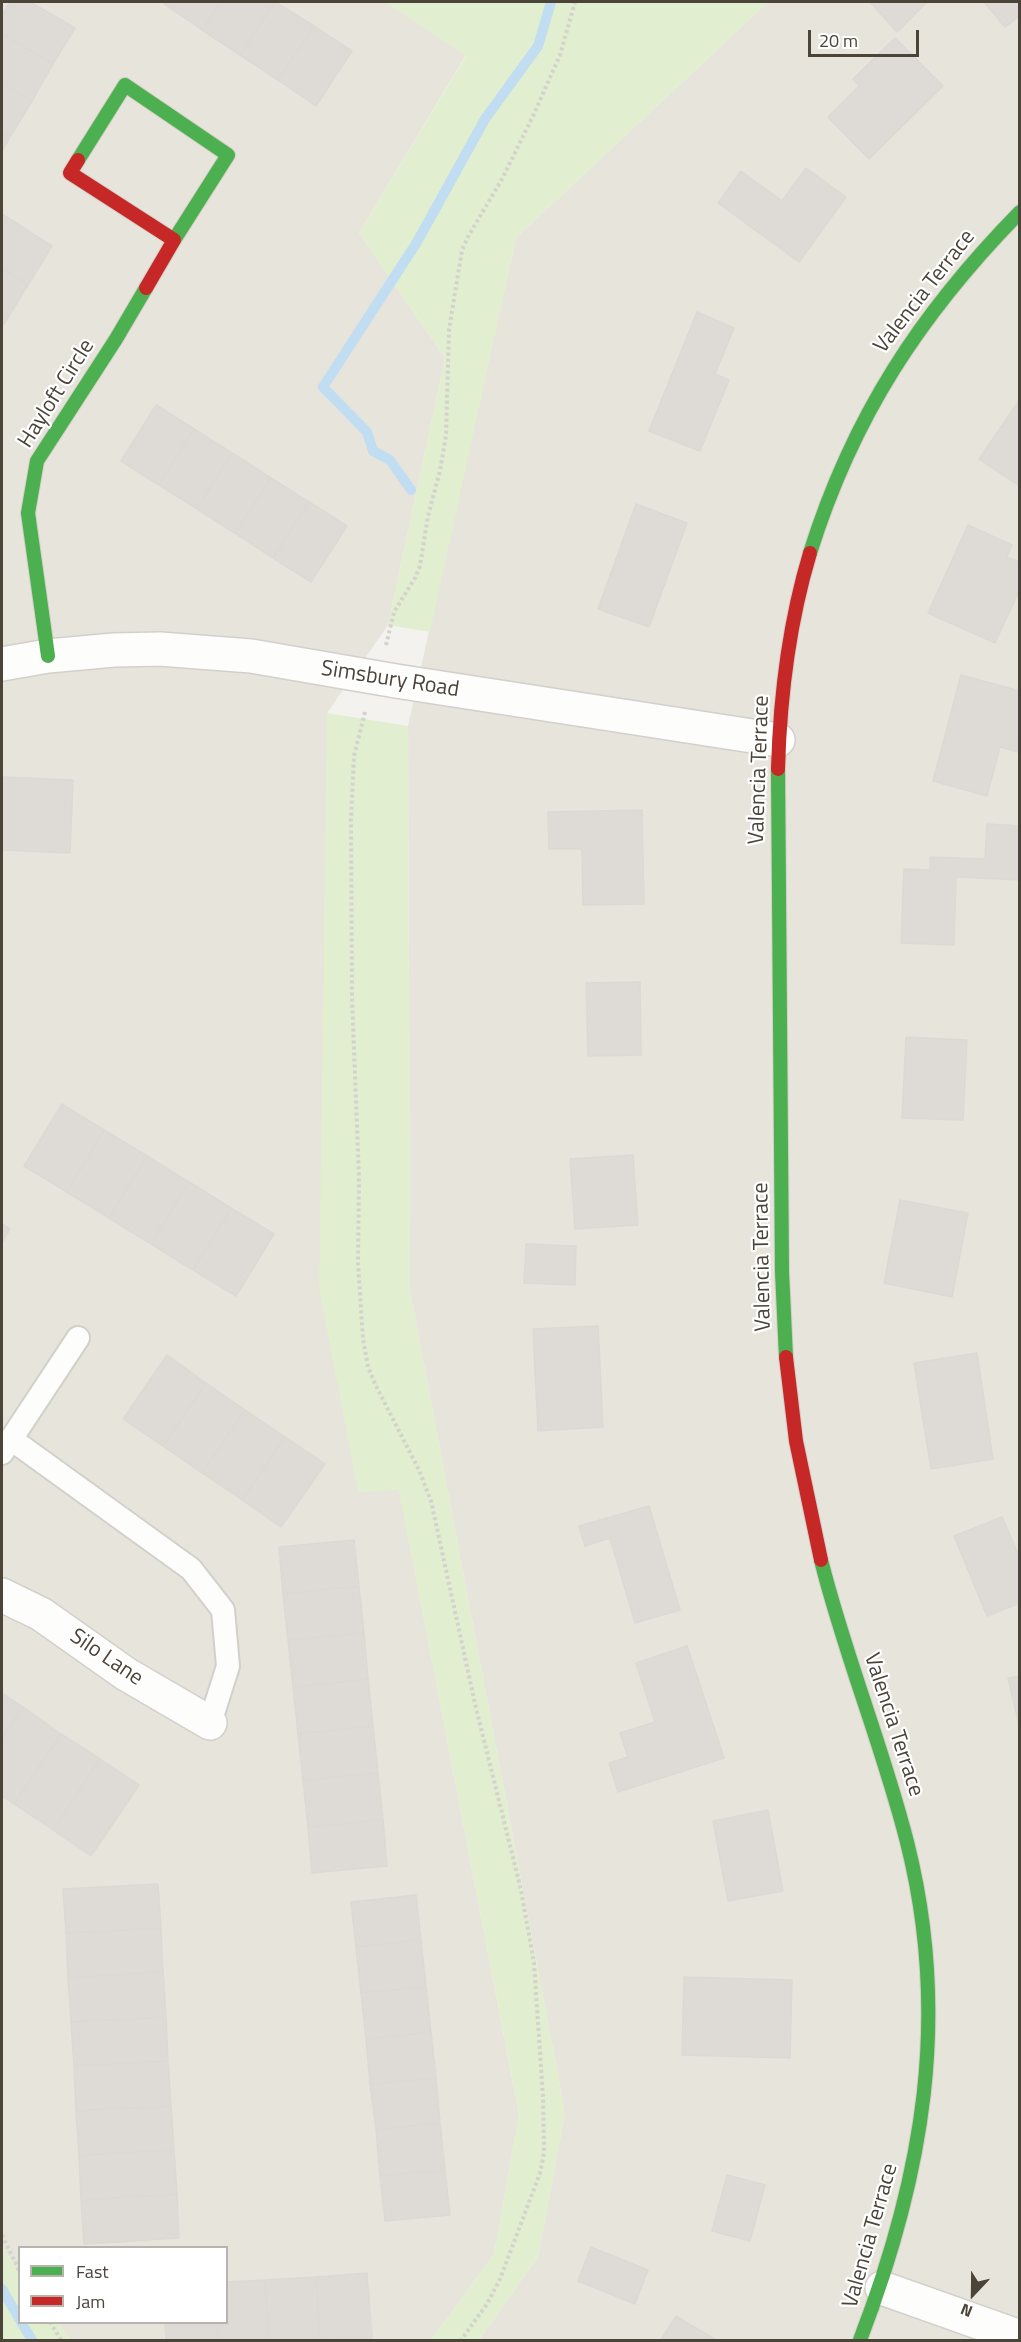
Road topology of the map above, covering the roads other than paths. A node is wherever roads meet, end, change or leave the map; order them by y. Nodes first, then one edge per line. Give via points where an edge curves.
1 (1020, 212) edge
2 (174, 240) junction
3 (48, 656) junction
4 (2, 664) edge
5 (778, 740) junction
6 (78, 1338) dead end
7 (6, 1446) edge
8 (2, 1595) edge
9 (210, 1723) joint
10 (882, 2289) junction
11 (1020, 2337) edge
12 (860, 2340) edge

1 - 5 street, Valencia Terrace via 944,294 893,366 851,445 814,539 791,630
2 - 2 street, Hayloft Circle via 70,172 125,85 228,154
2 - 3 street, Hayloft Circle via 37,461 28,513
3 - 4 street, Simsbury Road
3 - 5 street, Simsbury Road via 160,649 251,656
5 - 10 street, Valencia Terrace via 784,1318 796,1438 811,1521 843,1639 915,1873 930,1987 922,2110 909,2195
6 - 7 lane
7 - 9 lane via 191,1569 223,1610 228,1666
8 - 9 street, Silo Lane via 41,1614 126,1674
10 - 11 street
10 - 12 street, Valencia Terrace

